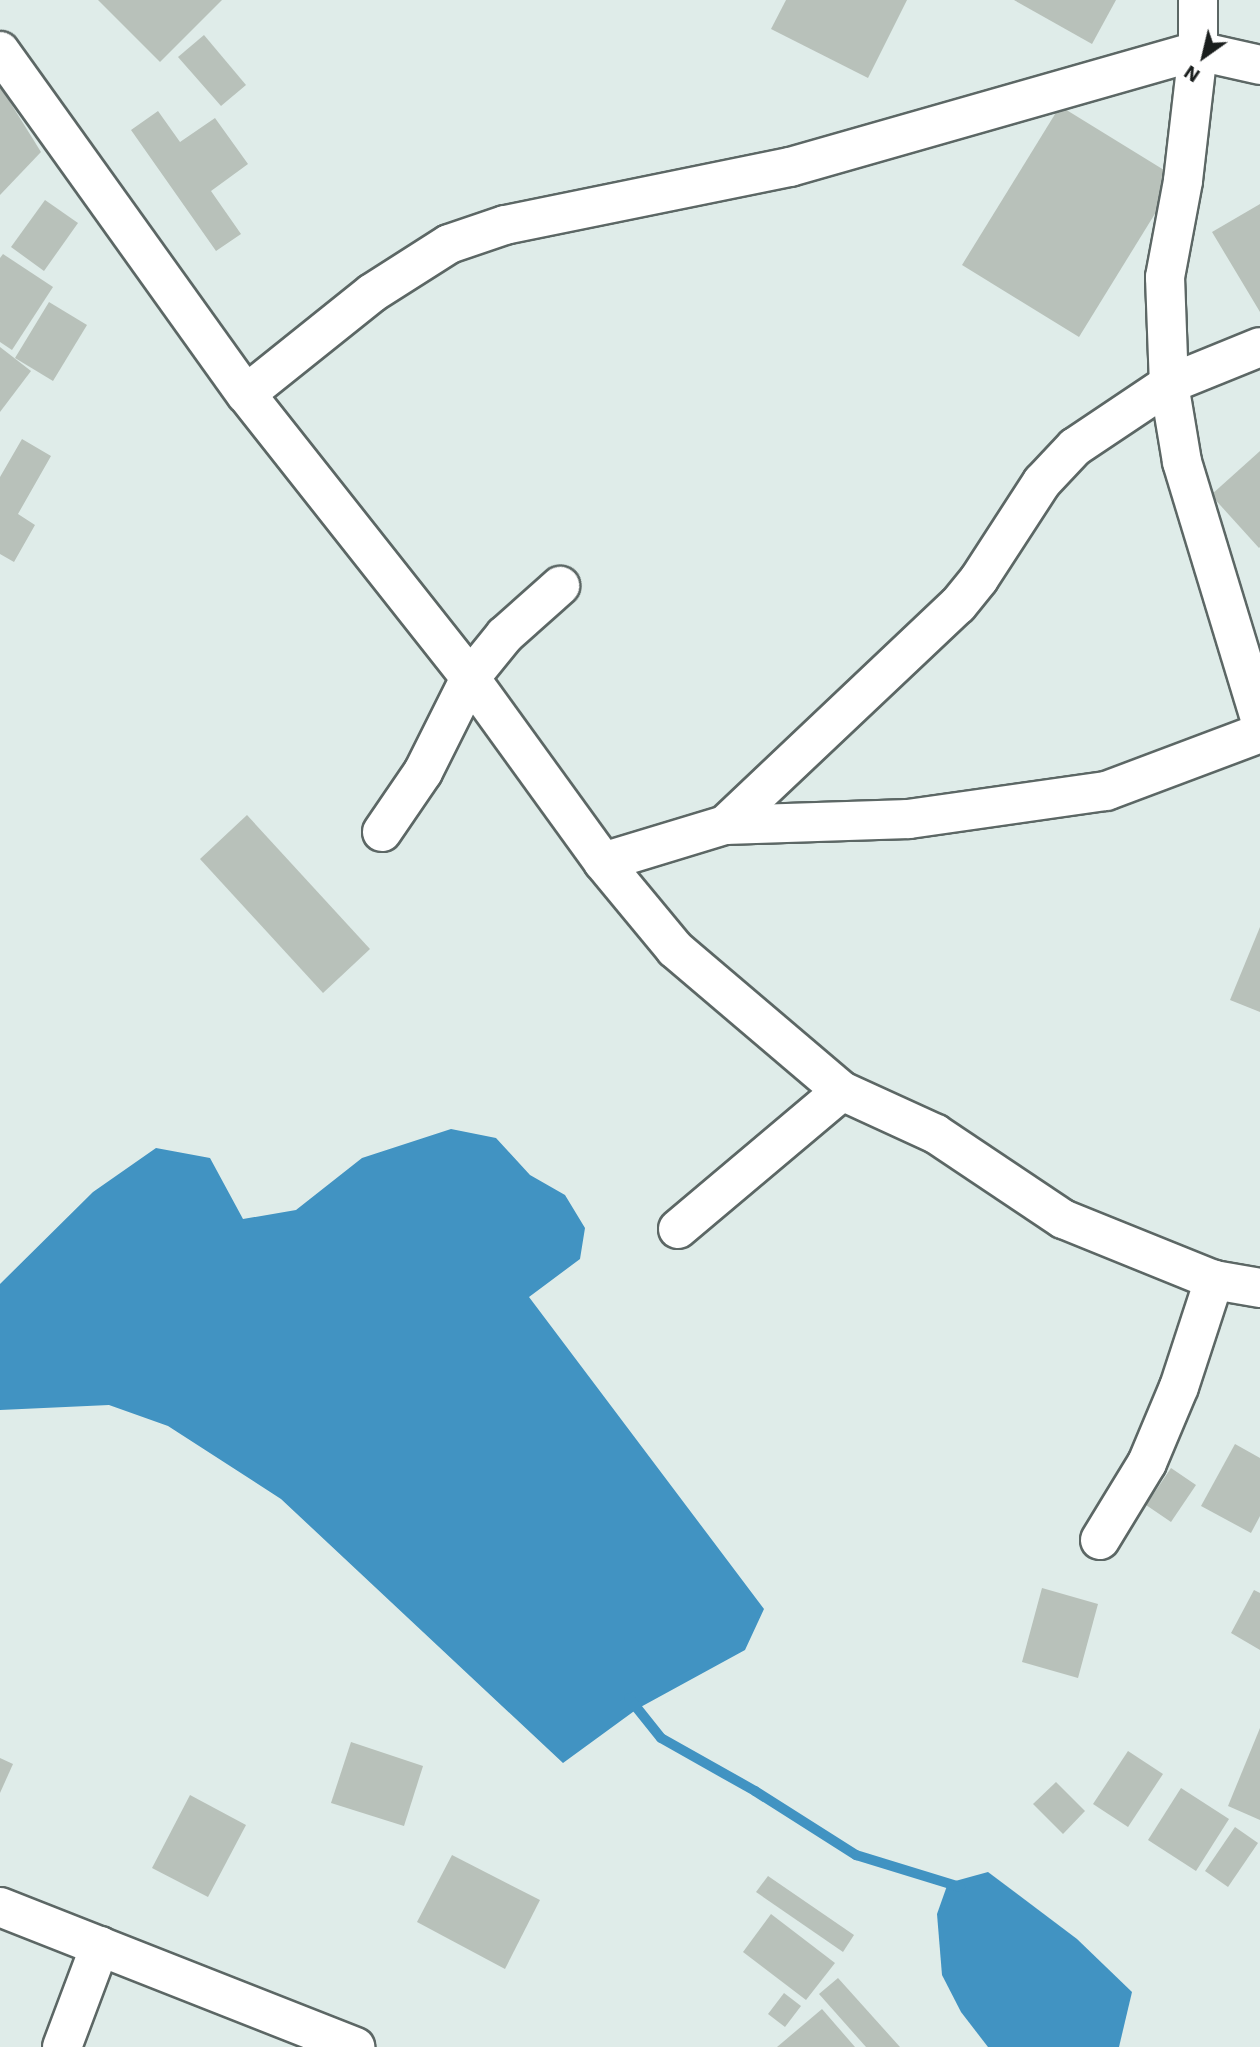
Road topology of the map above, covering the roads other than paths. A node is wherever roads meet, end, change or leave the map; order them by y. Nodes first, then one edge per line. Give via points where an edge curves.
1 (1198, 0) edge
2 (0, 51) edge
3 (1198, 51) junction
4 (1260, 65) edge
5 (1260, 347) edge
6 (1169, 384) junction
7 (246, 394) junction
8 (560, 586) dead end
9 (470, 678) junction
10 (1260, 719) edge
11 (1260, 733) edge
12 (725, 825) junction
13 (382, 832) dead end
14 (603, 862) junction
15 (842, 1091) junction
16 (678, 1229) dead end
17 (1214, 1280) junction
18 (1260, 1288) edge
19 (1100, 1540) dead end
20 (0, 1907) edge
21 (100, 1946) junction
22 (62, 2047) edge
23 (355, 2047) edge

1 - 3 street
2 - 7 street
3 - 4 street
3 - 6 street via 1183,181 1164,277
3 - 7 street via 790,167 505,225 449,244 372,293
5 - 6 street
6 - 10 street via 1182,462
6 - 12 street via 1075,447 1042,482 958,605
7 - 9 street
8 - 9 street via 505,635
9 - 13 street via 423,772
9 - 14 street
11 - 12 street via 1105,791 909,820
12 - 14 street
14 - 15 street via 675,949
15 - 16 street
15 - 17 street via 936,1133 1063,1219
17 - 18 street
17 - 19 street via 1179,1387 1147,1463
20 - 21 street
21 - 22 street
21 - 23 street

